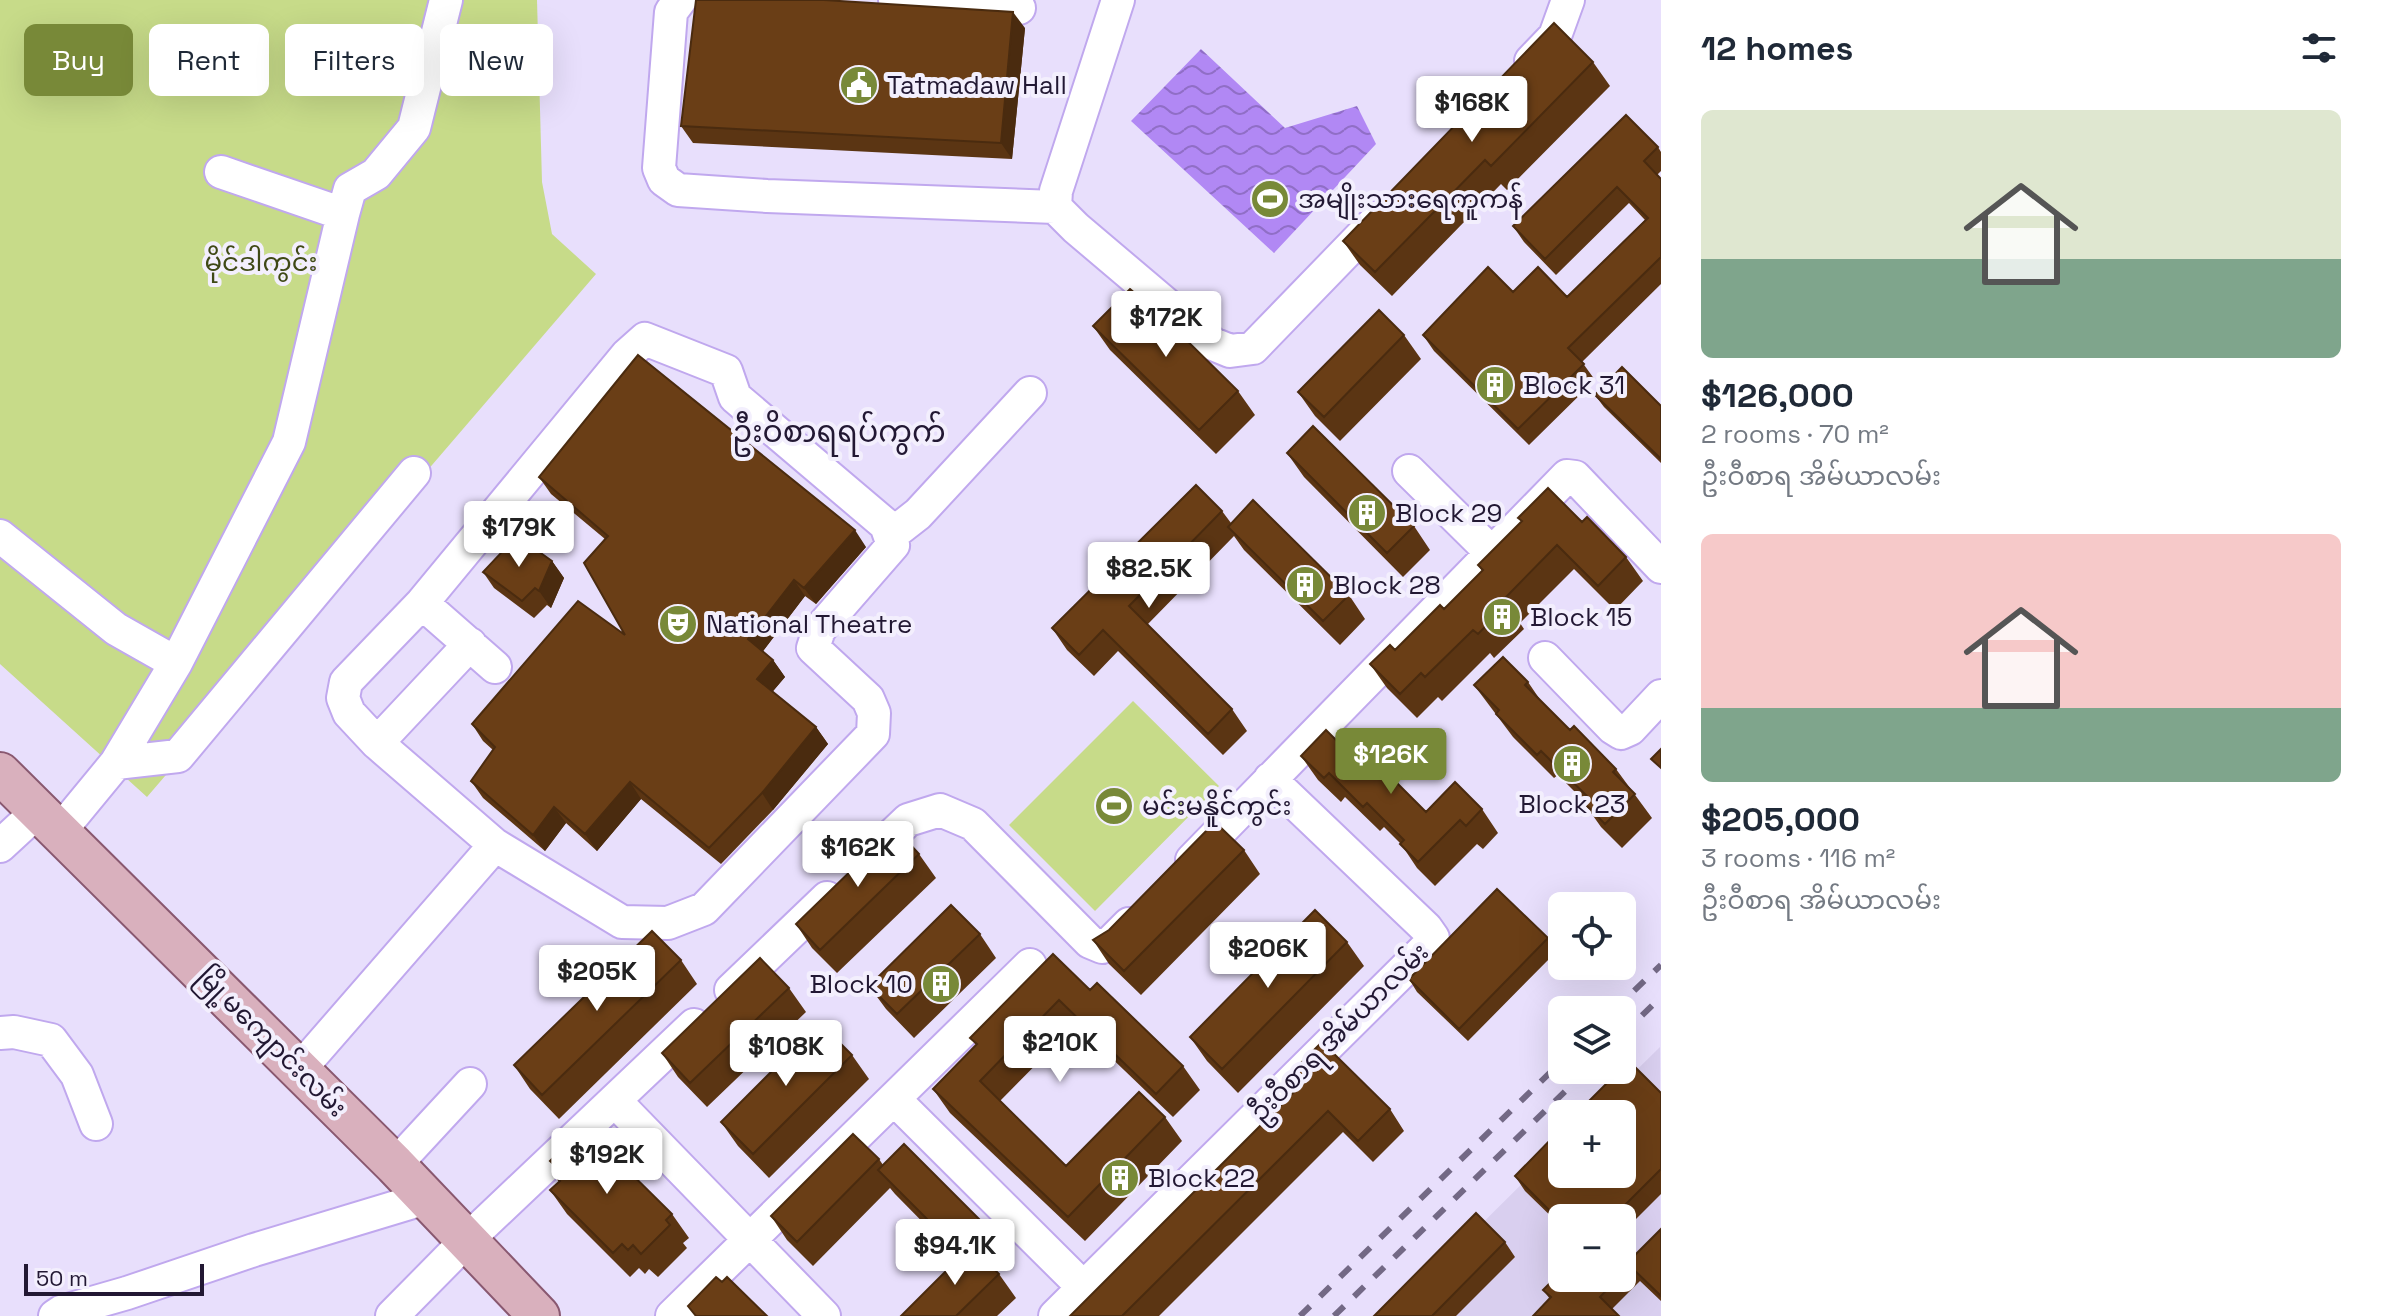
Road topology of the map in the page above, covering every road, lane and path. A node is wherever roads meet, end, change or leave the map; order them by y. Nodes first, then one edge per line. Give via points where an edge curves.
1 (446, 0) edge
2 (680, 0) edge
3 (895, 0) edge
4 (1118, 0) edge
5 (1568, 0) edge
6 (1019, 8) dead end
7 (1512, 81) edge
8 (221, 172) dead end
9 (1404, 192) edge
10 (1055, 207) junction
11 (343, 214) junction
12 (1030, 393) dead end
13 (1409, 471) dead end
14 (414, 473) dead end
15 (891, 535) junction
16 (0, 536) edge
17 (1492, 553) junction
18 (1661, 567) edge
19 (422, 603) junction
20 (470, 644) junction
21 (1545, 658) dead end
22 (176, 663) junction
23 (495, 667) dead end
24 (1661, 696) edge
25 (377, 743) junction
26 (116, 763) junction
27 (0, 773) edge
28 (1270, 779) junction
29 (50, 820) junction
30 (495, 845) junction
31 (0, 846) edge
32 (1030, 965) dead end
33 (0, 1033) edge
34 (300, 1069) junction
35 (470, 1084) dead end
36 (894, 1099) junction
37 (615, 1101) junction
38 (96, 1124) dead end
39 (395, 1165) junction
40 (426, 1198) junction
41 (750, 1239) junction
42 (466, 1241) junction
43 (1083, 1287) junction
44 (55, 1316) edge
45 (392, 1316) edge
46 (539, 1316) edge
47 (672, 1316) edge
48 (824, 1316) edge
49 (1055, 1316) edge

1 - 11 street via 414,128 376,174 350,189
2 - 10 street via 671,12 659,168 664,180 678,190
3 - 6 street
4 - 10 street
5 - 7 street via 1555,36
8 - 11 street
9 - 10 street via 1253,348 1230,351 1213,344
11 - 22 street via 289,442
12 - 15 street via 918,514
13 - 17 street
14 - 26 street via 178,756
15 - 19 street via 878,517 735,397 726,371 645,339
15 - 30 street via 893,545 819,630 813,648 868,699 873,734 704,909 668,923 622,922
16 - 22 street via 116,629
17 - 18 street via 1567,476 1575,477
17 - 28 street
19 - 20 street
19 - 25 street via 346,682 343,698 349,713
20 - 23 street
20 - 25 street
21 - 24 street via 1621,733
22 - 26 street
25 - 30 street
26 - 29 street
27 - 29 main road, မြို့မကျောင်းလမ်း
28 - 37 street via 1102,947 1090,942 973,824 940,810 908,820
28 - 43 street, ဦးဝီစာရ အိမ်ယာလမ်း via 1433,938
29 - 31 street
29 - 34 main road, မြို့မကျောင်းလမ်း
30 - 34 street
32 - 36 street
33 - 38 street via 51,1040 77,1075
34 - 39 main road, မြို့မကျောင်းလမ်း
35 - 39 street
36 - 41 street
36 - 43 street
37 - 41 street
37 - 42 street
39 - 40 main road, မြို့မကျောင်းလမ်း
40 - 42 main road, မြို့မကျောင်းလမ်း
40 - 44 street
41 - 47 street
41 - 48 street
42 - 45 street
42 - 46 main road, မြို့မကျောင်းလမ်း
43 - 49 street, ဦးဝီစာရ အိမ်ယာလမ်း

